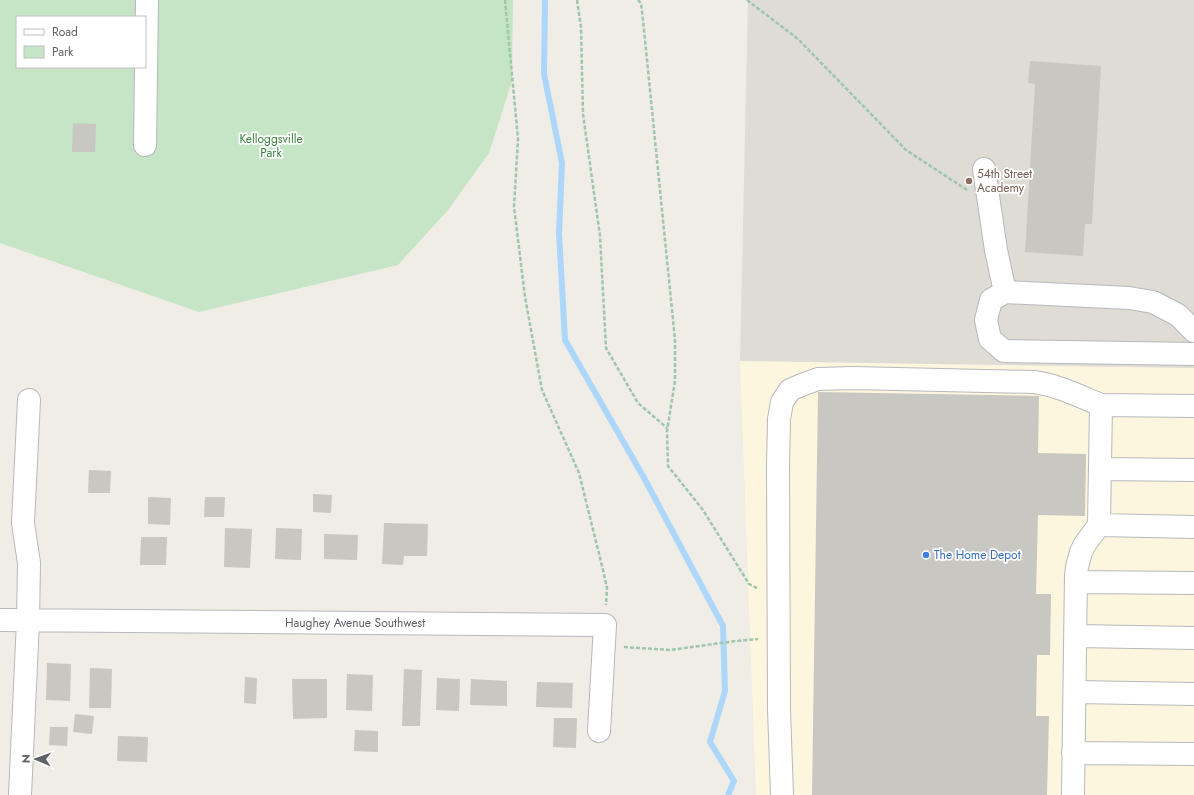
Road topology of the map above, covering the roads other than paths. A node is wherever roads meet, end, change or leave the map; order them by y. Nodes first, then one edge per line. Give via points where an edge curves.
1 (147, 0) edge
2 (145, 145) dead end
3 (984, 169) dead end
4 (1004, 292) junction
5 (1194, 331) edge
6 (1194, 354) edge
7 (29, 400) dead end
8 (1101, 405) junction
9 (1194, 406) edge
10 (1100, 469) junction
11 (1194, 470) edge
12 (1099, 526) junction
13 (1194, 527) edge
14 (1076, 582) junction
15 (1194, 583) edge
16 (0, 620) edge
17 (28, 621) junction
18 (1076, 636) junction
19 (1194, 638) edge
20 (1075, 692) junction
21 (1194, 694) edge
22 (599, 731) dead end
23 (1073, 753) junction
24 (1194, 754) edge
25 (20, 795) edge
26 (782, 795) edge
27 (1073, 795) edge

1 - 2 street
3 - 4 street
4 - 5 street via 1129,298 1153,302 1178,316
4 - 6 street via 991,300 986,320 990,339 1004,351
7 - 17 street via 23,523 29,563
8 - 9 street
8 - 10 street
8 - 26 street via 1055,386 1034,382 818,379 790,390 782,402 780,419 779,709
10 - 11 street
10 - 12 street
12 - 13 street
12 - 14 street via 1081,552
14 - 15 street
14 - 18 street
16 - 17 street, Haughey Avenue Southwest
17 - 22 street, Haughey Avenue Southwest via 604,636
17 - 25 street
18 - 19 street
18 - 20 street
20 - 21 street
20 - 23 street
23 - 24 street
23 - 27 street

